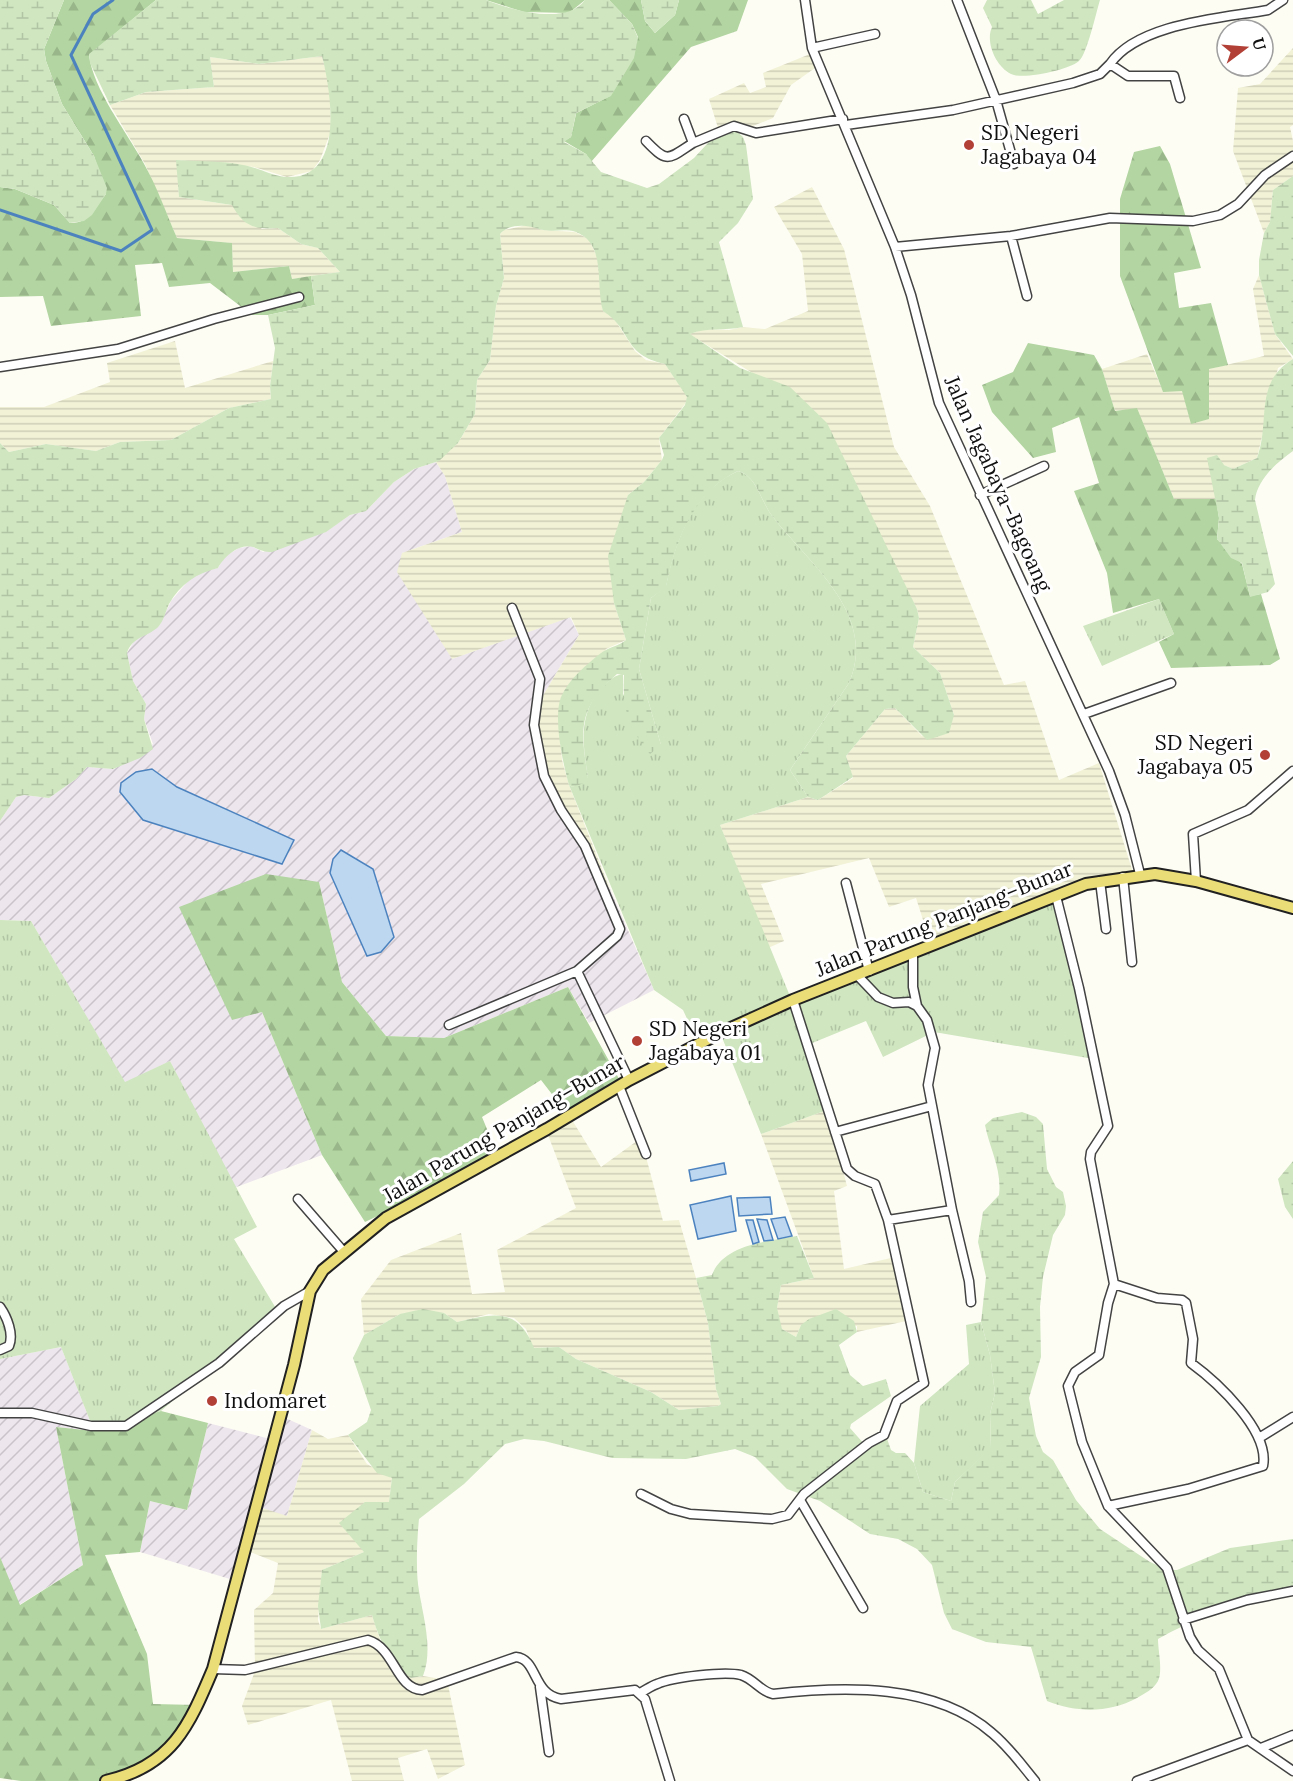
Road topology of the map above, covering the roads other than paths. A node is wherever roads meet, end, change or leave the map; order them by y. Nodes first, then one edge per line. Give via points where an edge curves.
1 (805, 0) edge
2 (957, 0) edge
3 (1283, 0) edge
4 (875, 34) dead end
5 (812, 48) junction
6 (1110, 64) junction
7 (1180, 98) dead end
8 (996, 100) junction
9 (684, 119) dead end
10 (844, 122) junction
11 (646, 141) dead end
12 (693, 143) junction
13 (1293, 156) edge
14 (1014, 164) dead end
15 (1011, 236) junction
16 (895, 247) junction
17 (1027, 296) dead end
18 (298, 297) dead end
19 (0, 367) edge
20 (1044, 466) dead end
21 (980, 495) junction
22 (513, 608) dead end
23 (1170, 683) dead end
24 (1084, 714) junction
25 (1293, 771) edge
26 (1140, 874) junction
27 (1123, 877) junction
28 (1100, 881) junction
29 (1196, 881) junction
30 (846, 883) dead end
31 (1056, 896) junction
32 (1292, 904) edge
33 (1106, 929) dead end
34 (913, 953) junction
35 (1132, 962) dead end
36 (577, 971) junction
37 (869, 971) junction
38 (857, 975) junction
39 (794, 1000) junction
40 (917, 1006) junction
41 (449, 1026) dead end
42 (624, 1083) junction
43 (932, 1106) junction
44 (835, 1132) junction
45 (646, 1154) dead end
46 (298, 1199) dead end
47 (952, 1210) junction
48 (888, 1220) junction
49 (344, 1252) junction
50 (1114, 1284) junction
51 (310, 1291) junction
52 (971, 1302) dead end
53 (0, 1307) edge
54 (0, 1350) edge
55 (0, 1413) edge
56 (1293, 1417) edge
57 (1259, 1438) junction
58 (642, 1494) dead end
59 (800, 1500) junction
60 (1108, 1506) junction
61 (1293, 1591) edge
62 (863, 1608) dead end
63 (1183, 1620) junction
64 (213, 1669) junction
65 (540, 1687) junction
66 (640, 1693) junction
67 (1293, 1735) edge
68 (1248, 1740) junction
69 (1261, 1748) junction
70 (549, 1752) dead end
71 (1293, 1771) edge
72 (106, 1781) edge
73 (670, 1781) edge
74 (1035, 1781) edge
75 (1137, 1781) edge

1 - 5 street, Jalan Jagabaya–Bagoang
2 - 8 street
3 - 6 street via 1268,10 1159,31 1131,45
4 - 5 street
5 - 10 street, Jalan Jagabaya–Bagoang
6 - 7 street via 1128,76 1174,76
6 - 8 street via 1100,75
8 - 10 street via 953,110
8 - 14 street
9 - 12 street
10 - 12 street via 756,133 734,126
10 - 16 street, Jalan Jagabaya–Bagoang
11 - 12 street via 661,157
13 - 15 street via 1220,215 1193,220 1110,218
15 - 16 street
15 - 17 street
16 - 21 street, Jalan Jagabaya–Bagoang via 933,386
18 - 19 street via 118,349
20 - 21 street
21 - 24 street, Jalan Jagabaya–Bagoang
22 - 36 street via 540,679 534,725 544,776 585,846 620,929
23 - 24 street
24 - 26 street, Jalan Jagabaya–Bagoang via 1125,815
25 - 29 street via 1248,810 1193,834
26 - 27 main road, Jalan Parung Panjang–Bunar
26 - 29 main road, Jalan Parung Panjang–Bunar
27 - 28 main road, Jalan Parung Panjang–Bunar
27 - 35 street
28 - 31 main road, Jalan Parung Panjang–Bunar
28 - 33 street
29 - 32 main road, Jalan Parung Panjang–Bunar
30 - 37 street
31 - 34 main road, Jalan Parung Panjang–Bunar
31 - 50 street via 1107,1118 1108,1126 1090,1159
34 - 37 main road, Jalan Parung Panjang–Bunar
34 - 40 street
36 - 41 street
36 - 42 street
37 - 38 main road, Jalan Parung Panjang–Bunar
38 - 39 main road, Jalan Parung Panjang–Bunar
38 - 40 street via 878,997
39 - 42 main road, Jalan Parung Panjang–Bunar
39 - 44 street
40 - 43 street via 927,1020 935,1048 929,1075
42 - 45 street
42 - 49 main road, Jalan Parung Panjang–Bunar via 401,1209
43 - 44 street
43 - 47 street
44 - 48 street via 847,1170 875,1184
46 - 49 street
47 - 48 street
47 - 52 street
48 - 59 street via 924,1383 897,1401 884,1435
49 - 51 main road, Jalan Parung Panjang–Bunar via 324,1270
50 - 57 street via 1186,1303 1193,1339 1191,1363 1228,1397
50 - 60 street via 1099,1355 1075,1372 1068,1386 1082,1442
51 - 55 street via 284,1306 219,1363 126,1426 91,1426 32,1413
51 - 64 main road, Jalan Parung Panjang–Bunar
53 - 54 street via 11,1341
56 - 57 street
57 - 60 street via 1263,1466 1188,1489
58 - 59 street via 671,1509 729,1518 788,1515
59 - 62 street
60 - 63 street via 1167,1568
61 - 63 street
63 - 68 street via 1198,1650 1219,1669
64 - 65 street via 245,1670 368,1640 382,1645 401,1675 416,1689 516,1657 528,1661
64 - 72 main road, Jalan Parung Panjang–Bunar via 193,1715 173,1745 141,1770
65 - 66 street via 547,1695 561,1699 635,1690
65 - 70 street
66 - 73 street
66 - 74 street via 670,1680 731,1674 749,1678 773,1694 811,1690 922,1696 963,1713 992,1732
67 - 69 street
68 - 69 street
68 - 75 street
69 - 71 street

